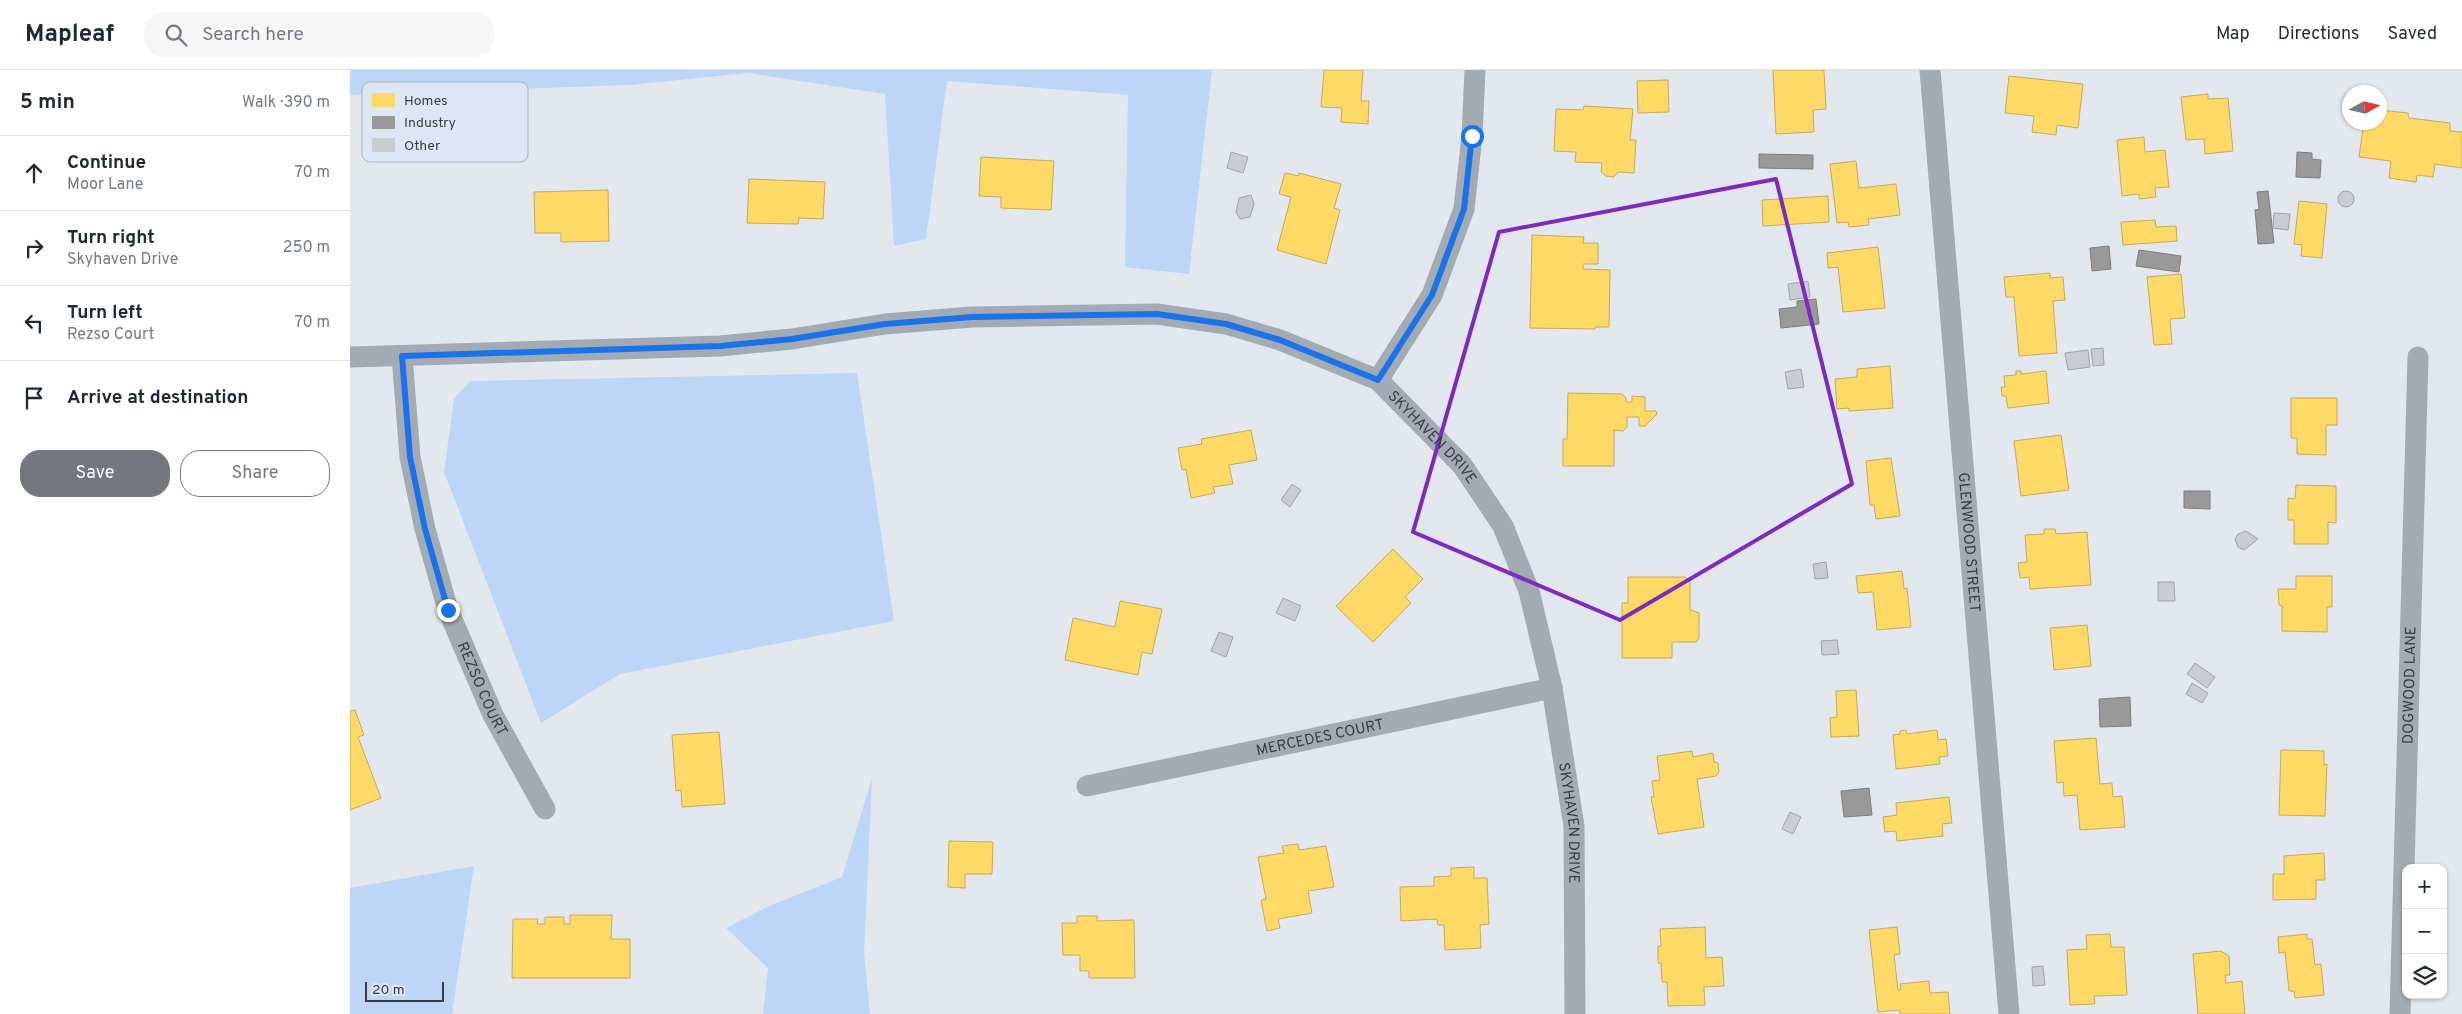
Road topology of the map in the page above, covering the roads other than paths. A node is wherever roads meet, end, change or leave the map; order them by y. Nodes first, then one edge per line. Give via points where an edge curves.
1 (1475, 70) edge
2 (1930, 70) edge
3 (402, 356) junction
4 (350, 357) edge
5 (2418, 357) dead end
6 (1378, 380) junction
7 (1552, 688) junction
8 (1087, 786) dead end
9 (545, 809) dead end
10 (1575, 1014) edge
11 (2010, 1014) edge
12 (2400, 1014) edge

1 - 6 street via 1464,209 1432,295
2 - 11 street, GLENWOOD STREET
3 - 4 street, SKYHAVEN DRIVE
3 - 6 street, SKYHAVEN DRIVE via 720,346 792,339 885,324 972,317 1157,314 1226,324 1280,340
3 - 9 street, REZSO COURT via 410,457 425,529 448,610 492,715
5 - 12 street, DOGWOOD LANE
6 - 7 street, SKYHAVEN DRIVE via 1462,465 1503,526 1529,591
7 - 8 street, MERCEDES COURT
7 - 10 street, SKYHAVEN DRIVE via 1574,826

